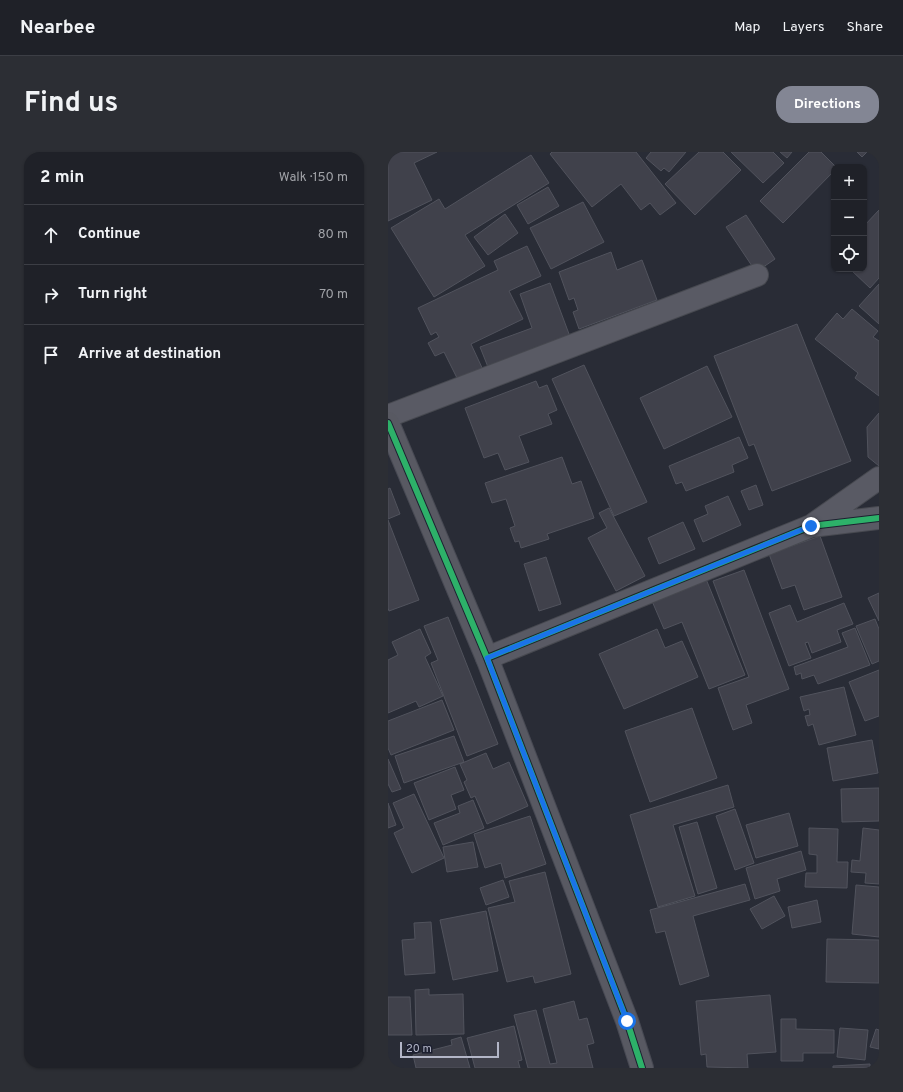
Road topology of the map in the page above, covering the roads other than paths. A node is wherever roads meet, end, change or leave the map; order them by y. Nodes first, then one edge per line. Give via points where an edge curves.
1 (757, 274) dead end
2 (388, 416) edge
3 (388, 423) edge
4 (879, 478) edge
5 (879, 518) edge
6 (811, 526) junction
7 (487, 658) junction
8 (642, 1068) edge

1 - 2 street
3 - 7 street
4 - 6 street
5 - 6 street
6 - 7 street
7 - 8 street via 627,1021

